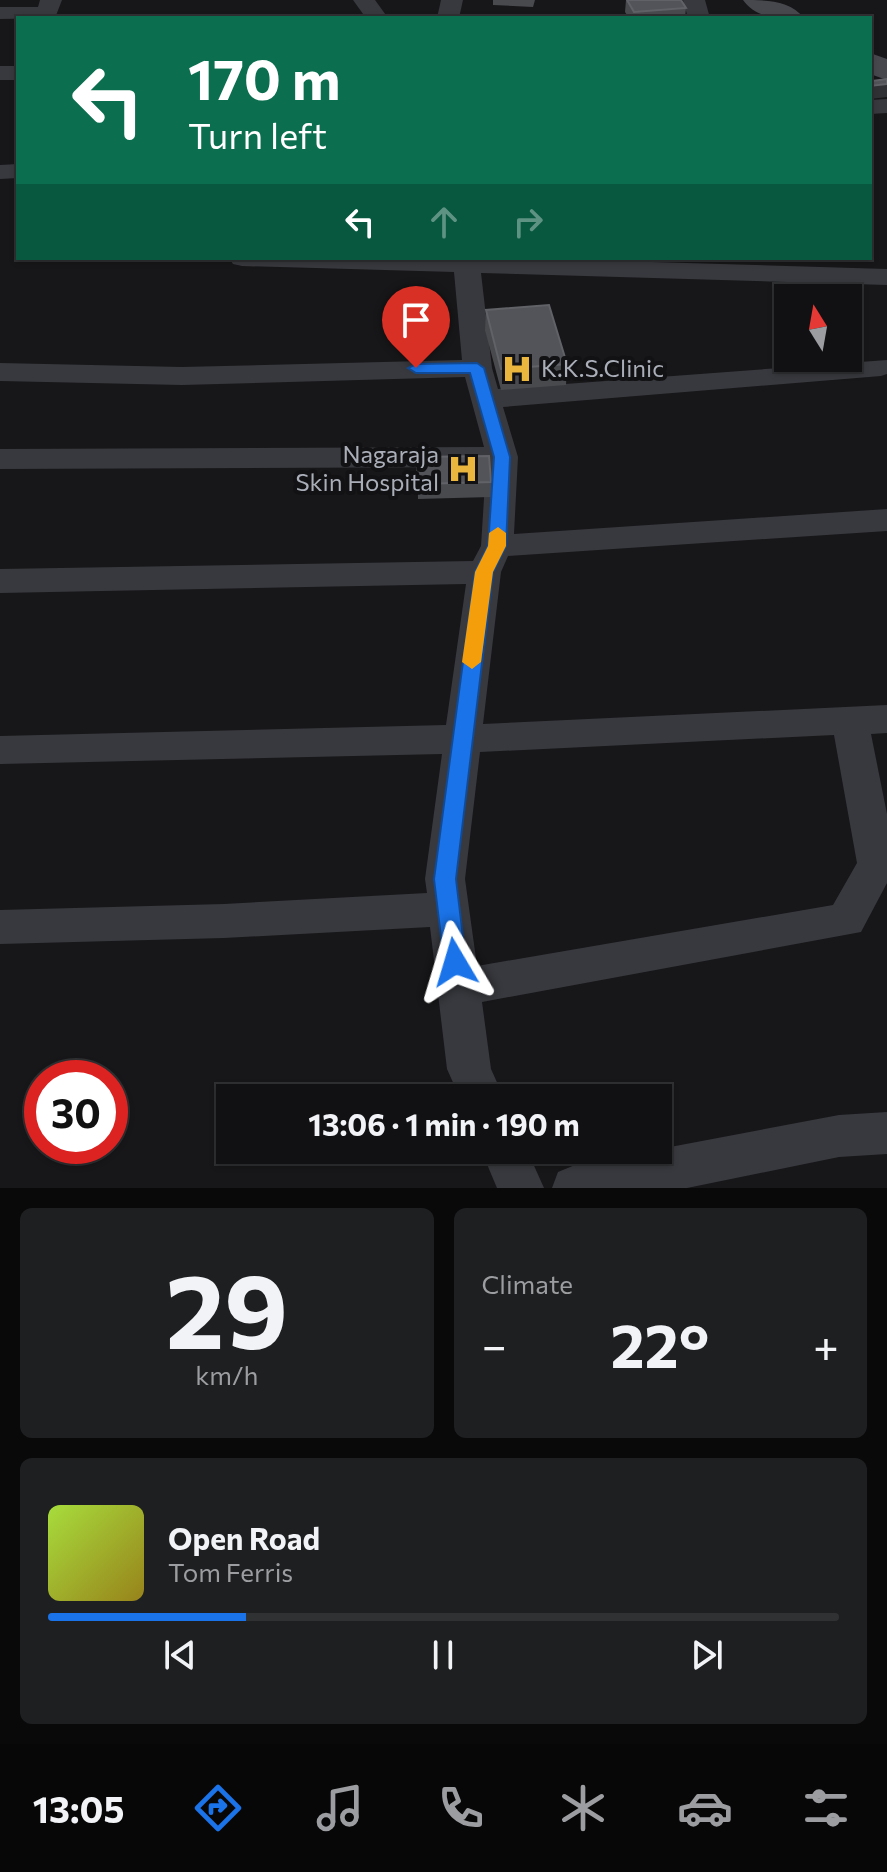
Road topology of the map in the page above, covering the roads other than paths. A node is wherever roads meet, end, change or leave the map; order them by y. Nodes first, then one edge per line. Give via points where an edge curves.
1 (757, 0) edge
2 (48, 11) edge
3 (0, 13) edge
4 (786, 16) edge
5 (354, 260) edge
6 (467, 262) edge
7 (722, 266) edge
8 (887, 277) edge
9 (881, 367) dead end
10 (0, 372) edge
11 (481, 384) junction
12 (502, 457) junction
13 (0, 459) edge
14 (887, 520) edge
15 (490, 559) junction
16 (0, 581) edge
17 (868, 719) edge
18 (462, 739) junction
19 (0, 750) edge
20 (448, 909) junction
21 (0, 927) edge
22 (458, 988) junction
23 (476, 1084) edge
24 (887, 1133) edge
25 (510, 1164) edge
26 (521, 1188) edge
27 (575, 1188) edge

1 - 4 main road
2 - 3 street
5 - 6 street
6 - 7 street
6 - 11 street
7 - 8 street
9 - 11 street
10 - 11 street
11 - 12 street
12 - 13 street
12 - 15 street
14 - 15 street
15 - 16 street
15 - 18 street
17 - 18 street
17 - 22 street via 877,864 846,920
18 - 19 street
18 - 20 street via 445,879
20 - 21 street
20 - 22 street
22 - 23 street
24 - 27 street via 839,1136
25 - 26 street

